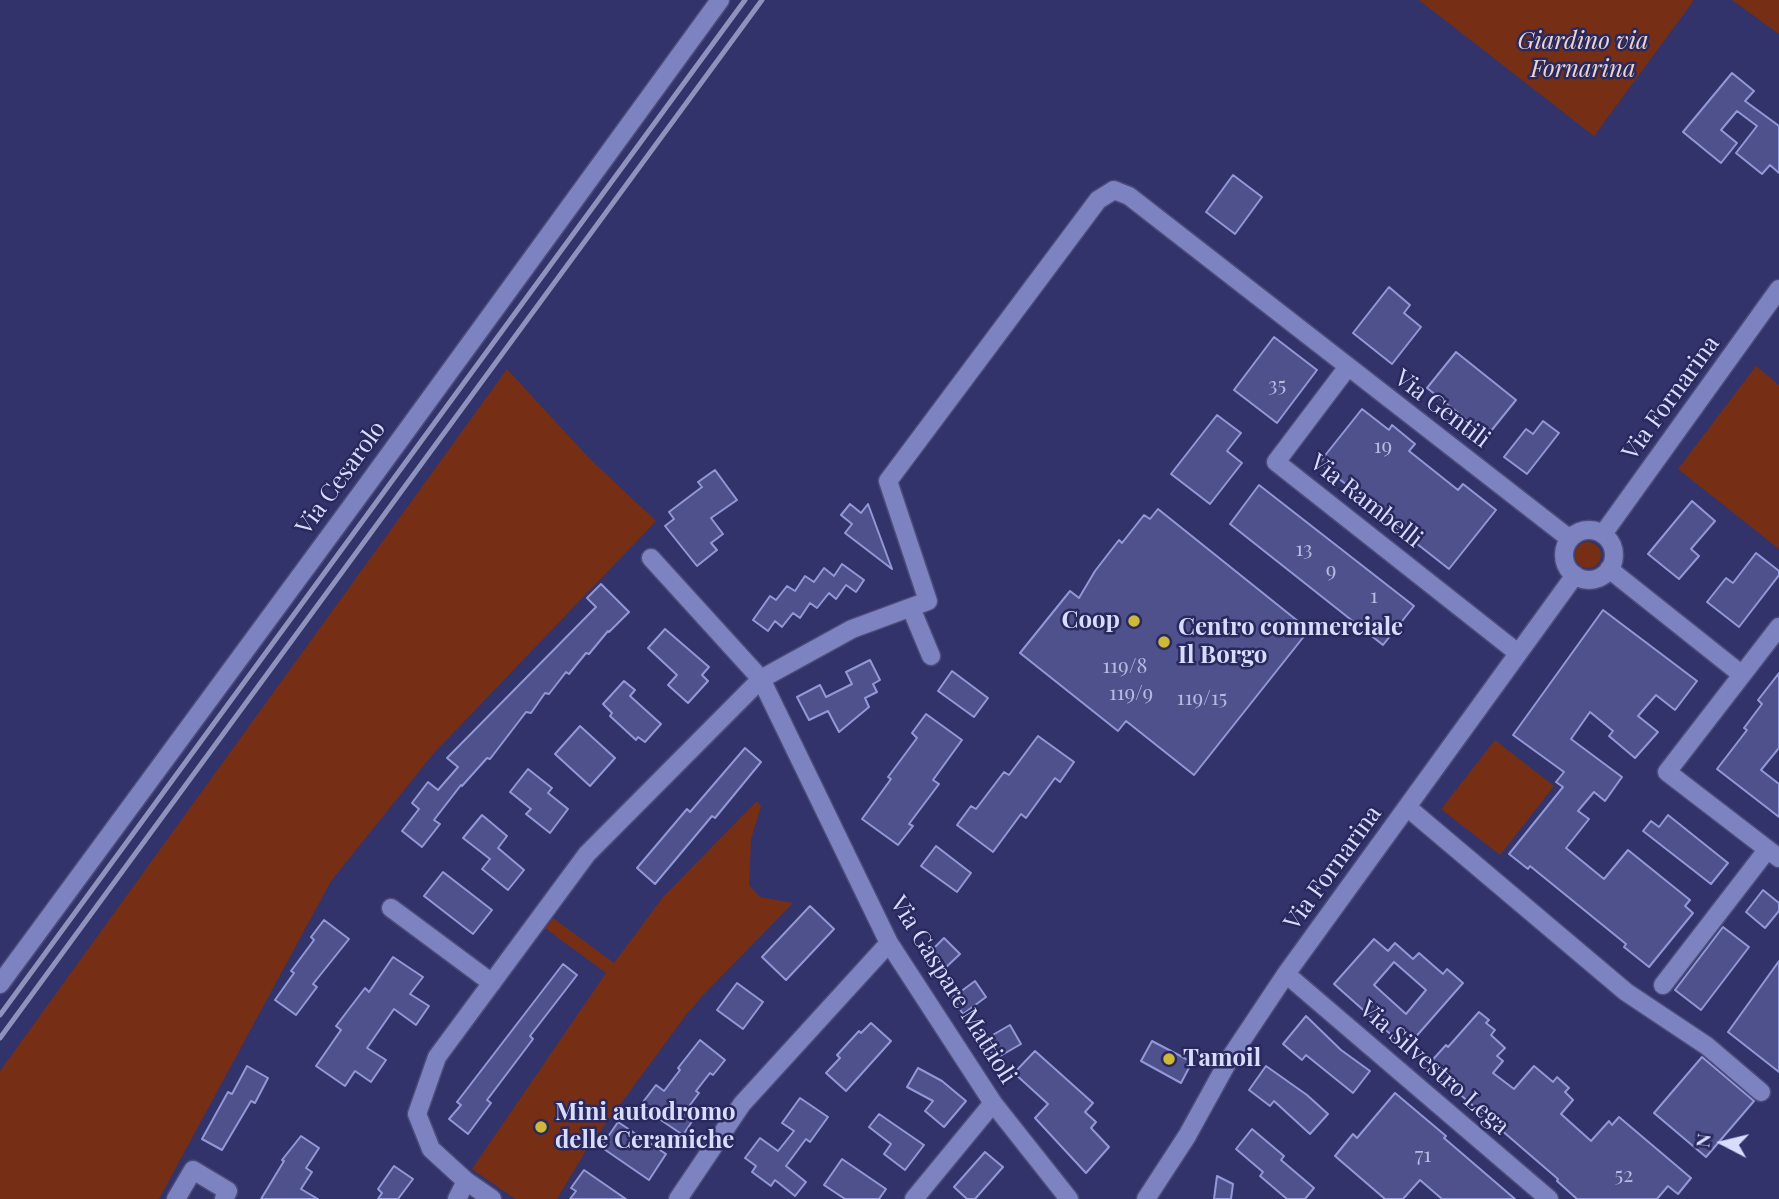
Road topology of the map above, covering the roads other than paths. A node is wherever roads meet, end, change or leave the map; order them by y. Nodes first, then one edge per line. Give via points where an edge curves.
1 (720, 0) edge
2 (1779, 289) edge
3 (1347, 368) junction
4 (1603, 534) junction
5 (1570, 539) junction
6 (651, 558) dead end
7 (1609, 569) junction
8 (1575, 575) junction
9 (920, 605) junction
10 (1779, 627) edge
11 (1518, 653) junction
12 (931, 656) dead end
13 (1741, 674) junction
14 (761, 679) junction
15 (1407, 807) junction
16 (1773, 854) edge
17 (391, 908) dead end
18 (889, 943) junction
19 (1286, 974) junction
20 (492, 983) junction
21 (0, 984) edge
22 (1663, 985) dead end
23 (1762, 1092) dead end
24 (993, 1103) junction
25 (466, 1181) junction
26 (176, 1199) edge
27 (224, 1199) edge
28 (457, 1199) edge
29 (492, 1199) edge
30 (678, 1199) edge
31 (914, 1199) edge
32 (1069, 1199) edge
33 (1146, 1199) edge
34 (1549, 1199) edge

1 - 21 street, Via Cesarolo
2 - 4 street, Via Fornarina
3 - 5 street, Via Gentili
3 - 9 street, Via Gentili via 1129,196 1114,190 1097,200 888,481
3 - 11 street, Via Rambelli via 1276,462
4 - 5 street via 1582,531
4 - 7 street via 1614,554
5 - 8 street via 1565,562
6 - 14 street, Via Gaspare Mattioli
7 - 8 street via 1590,580
7 - 13 street
8 - 11 street, Via Fornarina
9 - 12 street
9 - 14 street via 852,629
10 - 13 street
11 - 15 street, Via Fornarina
13 - 16 street via 1667,772
14 - 18 street, Via Gaspare Mattioli
14 - 20 street via 587,854
15 - 19 street, Via Fornarina
15 - 23 street via 1626,992 1707,1046
16 - 22 street
17 - 20 street
18 - 24 street, Via Gaspare Mattioli
18 - 30 street via 741,1104
19 - 33 street, Via Fornarina
19 - 34 street, Via Silvestro Lega
20 - 25 street via 437,1057 417,1114 431,1149
24 - 31 street
24 - 32 street, Via Gaspare Mattioli
25 - 28 street
25 - 29 street
26 - 27 street via 193,1170 228,1191

